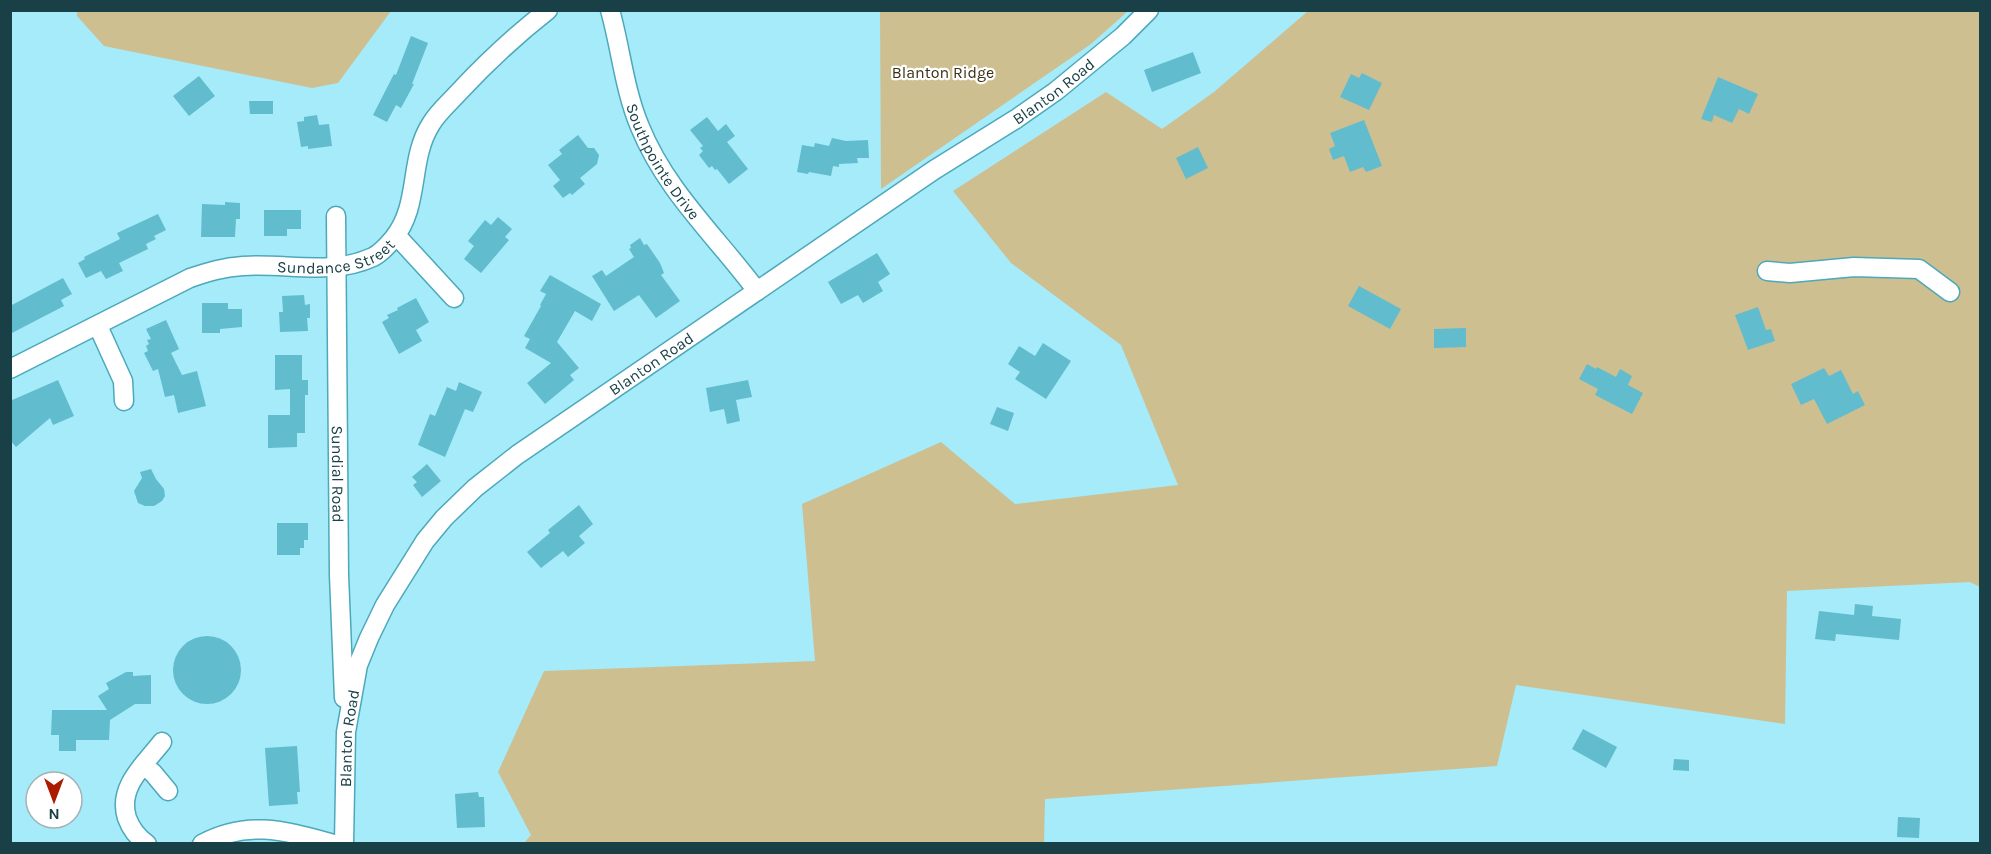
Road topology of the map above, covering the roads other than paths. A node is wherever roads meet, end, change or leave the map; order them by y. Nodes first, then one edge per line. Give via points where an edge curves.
1 (548, 10) edge
2 (610, 10) edge
3 (1149, 10) edge
4 (336, 216) dead end
5 (396, 235) junction
6 (337, 267) junction
7 (1767, 271) dead end
8 (757, 291) junction
9 (1950, 292) dead end
10 (454, 298) dead end
11 (98, 326) junction
12 (10, 369) edge
13 (124, 401) dead end
14 (346, 732) junction
15 (162, 741) dead end
16 (143, 765) junction
17 (168, 791) dead end
18 (147, 843) edge
19 (202, 843) edge
20 (333, 843) edge
21 (345, 843) edge

1 - 5 street, Sundance Street via 487,62 431,124 417,163 408,214
2 - 8 street, Southpointe Drive via 627,89 658,166
3 - 8 street, Blanton Road via 1056,91
4 - 6 street, Sundial Road
5 - 6 street, Sundance Street via 375,256
5 - 10 street
6 - 11 street, Sundance Street via 214,269
6 - 14 street, Sundial Road via 339,575
7 - 9 street via 1918,268
8 - 14 street, Blanton Road via 517,455 444,518 406,571 369,639 358,665
11 - 12 street, Sundance Street
11 - 13 street via 123,381
14 - 21 street, Blanton Road
15 - 16 street
16 - 17 street
16 - 18 street via 128,786 124,803 134,832
19 - 20 street via 226,833 260,828

